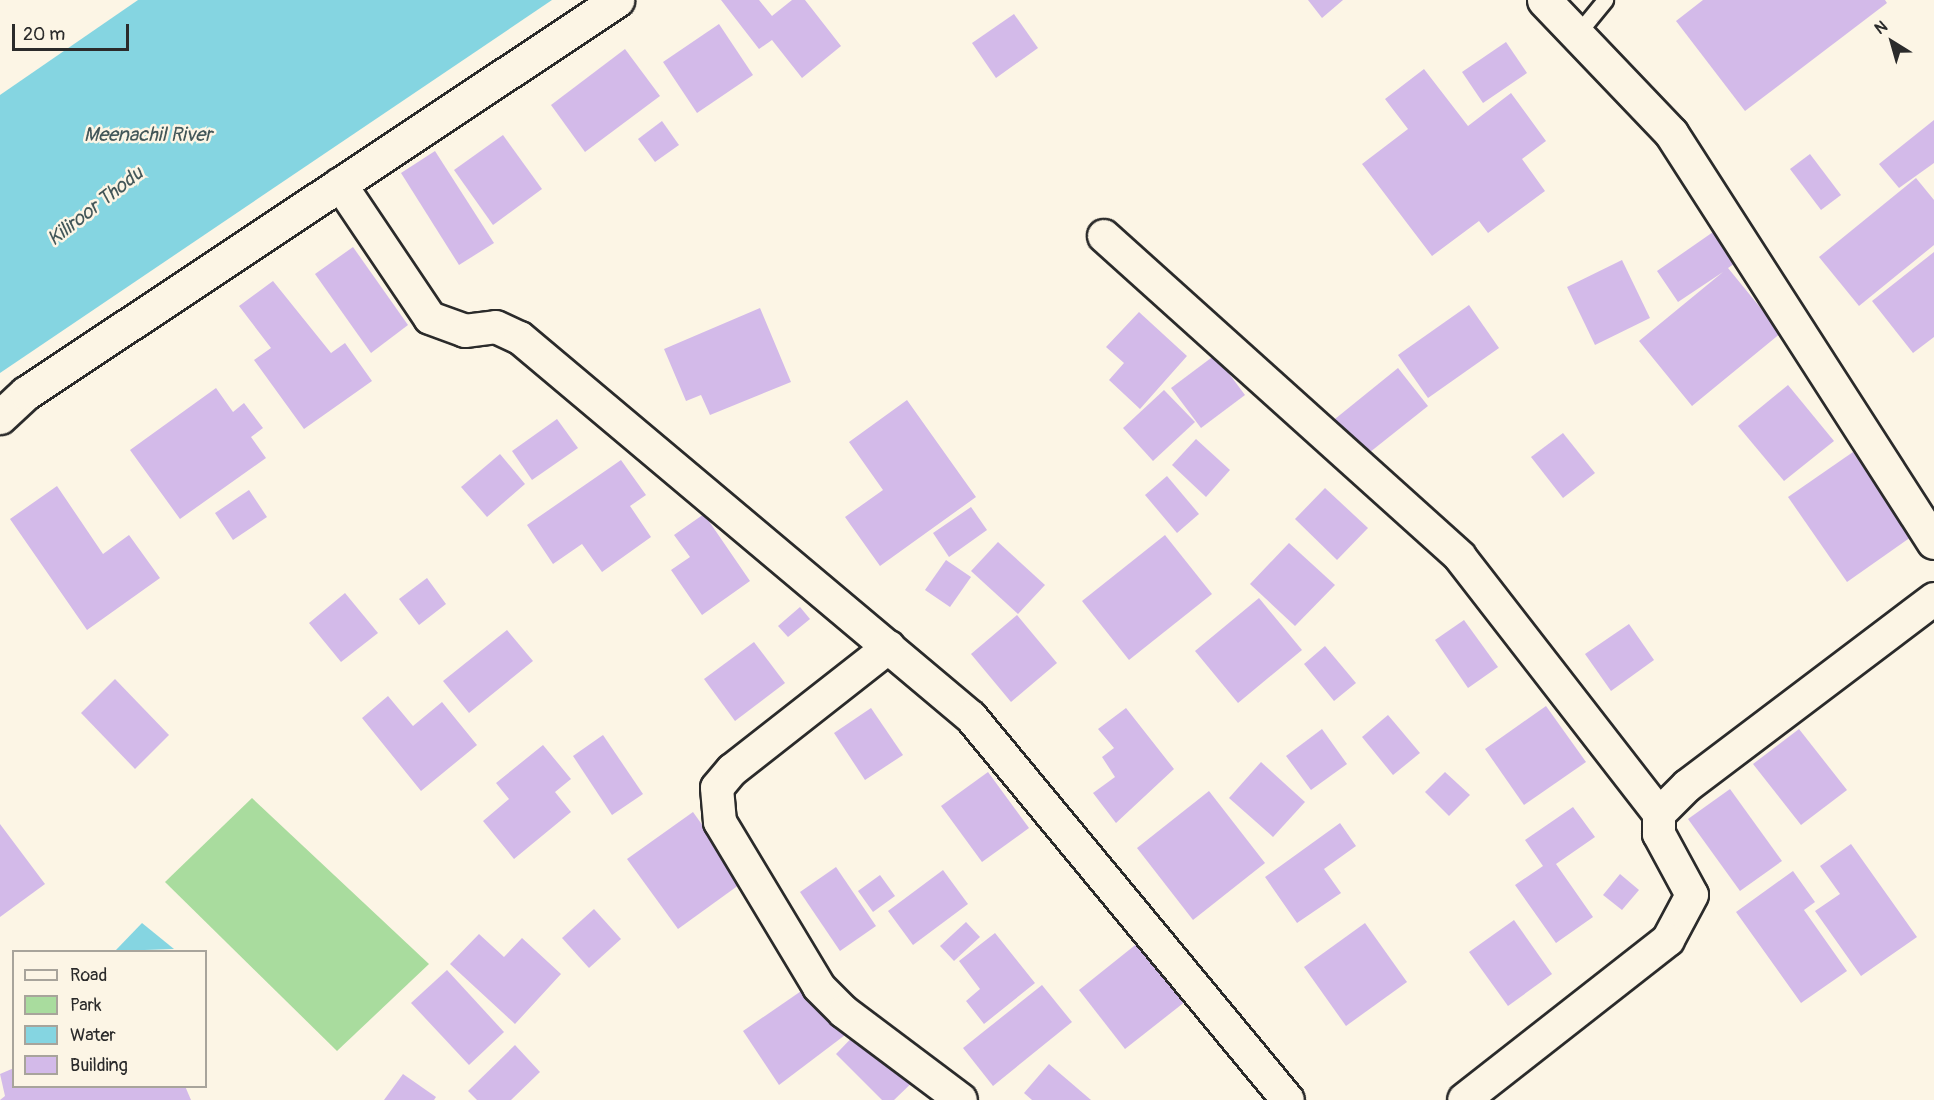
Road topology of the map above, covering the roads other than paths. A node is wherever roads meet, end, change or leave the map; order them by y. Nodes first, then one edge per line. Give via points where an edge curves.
1 (617, 0) edge
2 (1544, 0) edge
3 (1605, 0) edge
4 (1578, 33) junction
5 (340, 184) junction
6 (1104, 236) dead end
7 (0, 417) edge
8 (1932, 536) edge
9 (1934, 599) edge
10 (888, 647) junction
11 (1659, 814) junction
12 (961, 1100) edge
13 (1288, 1100) edge
14 (1464, 1100) edge

1 - 5 main road
2 - 4 main road
3 - 4 lane
4 - 8 main road via 1671,134
5 - 7 main road via 26,393
5 - 10 street via 430,318 465,331 496,327 520,338
6 - 11 street via 1460,557
9 - 11 street via 1687,786
10 - 12 street via 732,770 717,788 720,822 819,987 844,1012
10 - 13 street via 971,717
11 - 14 street via 1659,834 1692,895 1668,940

